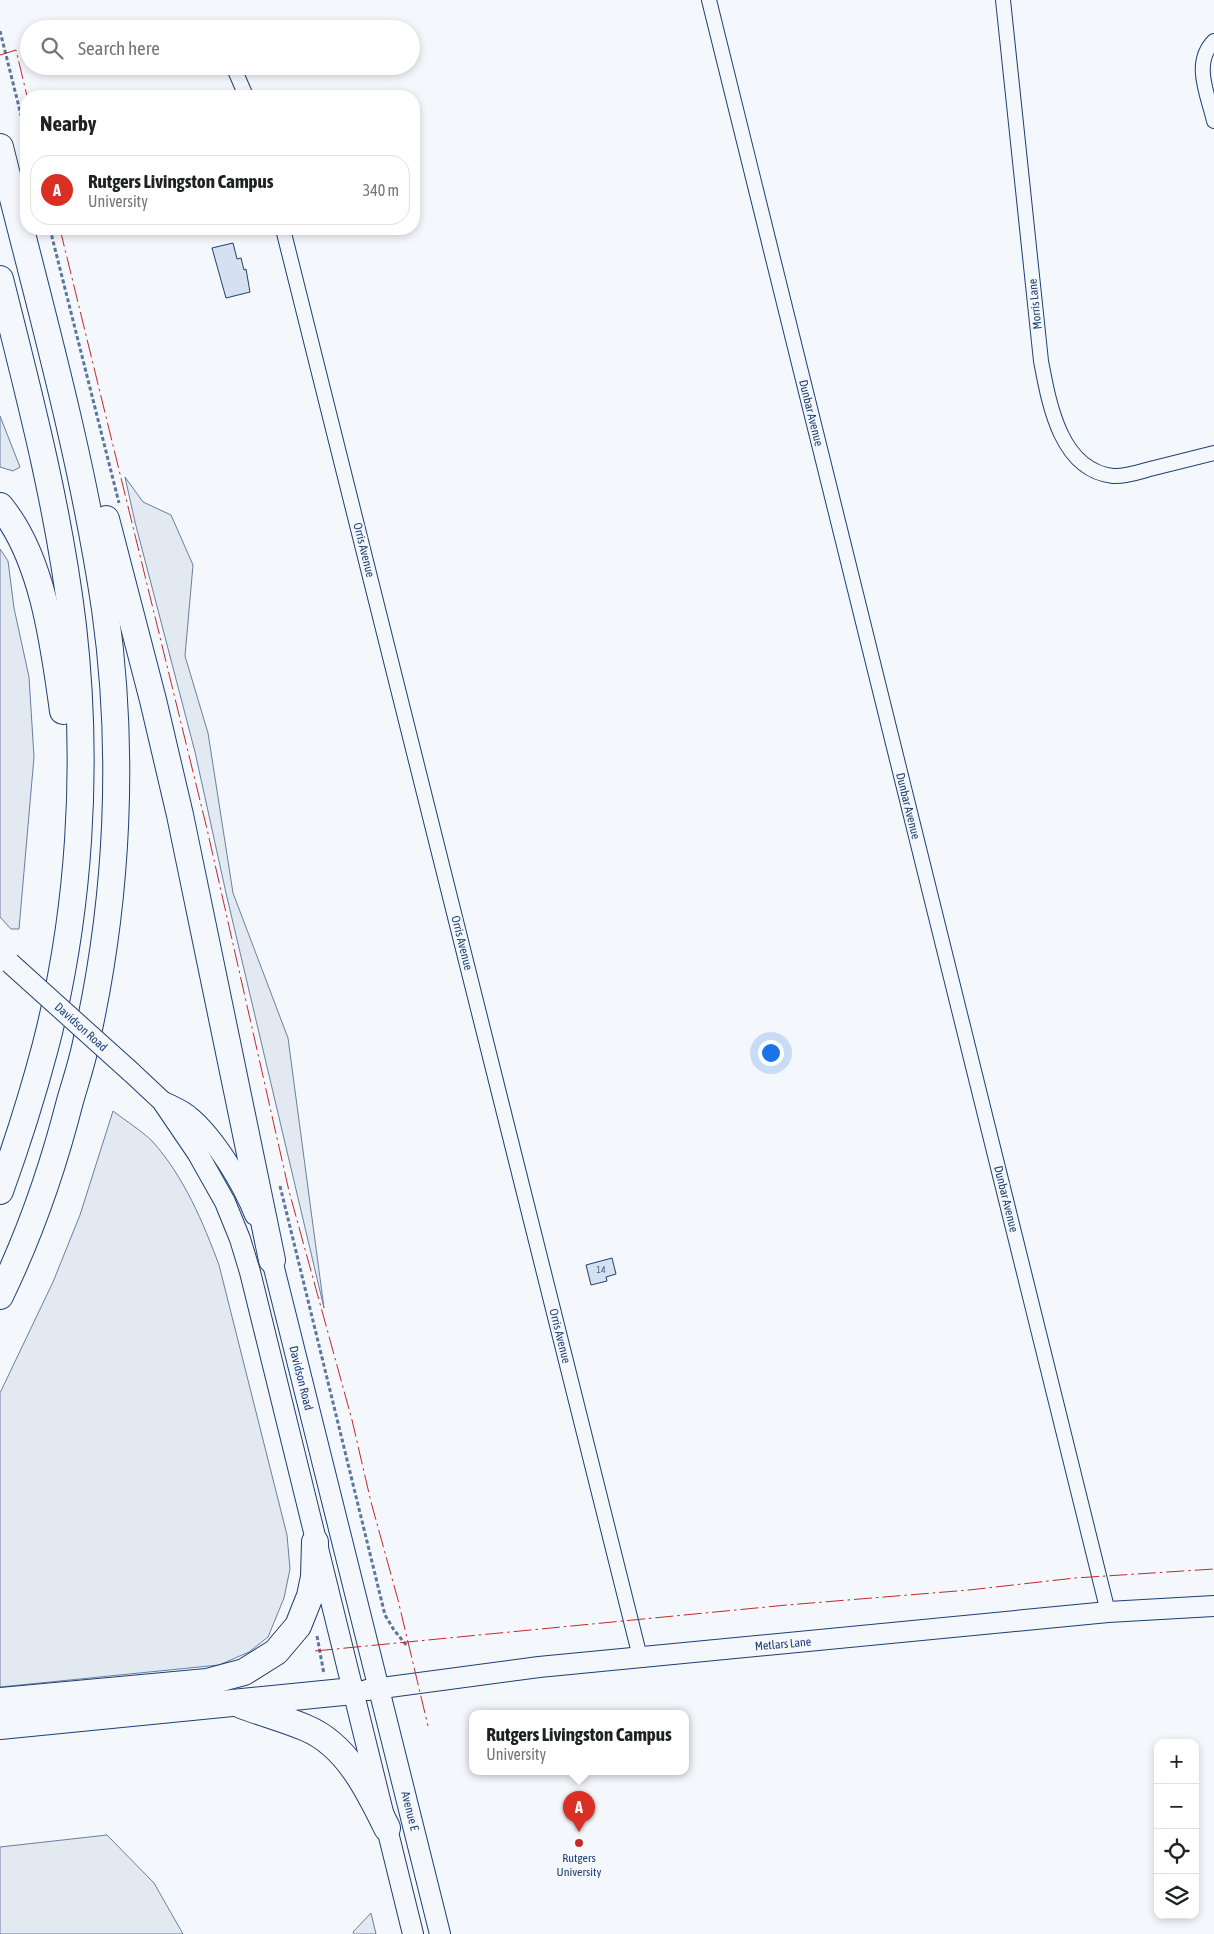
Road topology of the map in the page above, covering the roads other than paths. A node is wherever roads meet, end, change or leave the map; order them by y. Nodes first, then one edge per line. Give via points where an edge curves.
1 (709, 0) edge
2 (1003, 0) edge
3 (1214, 41) edge
4 (237, 75) edge
5 (243, 90) edge
6 (1214, 121) edge
7 (0, 147) edge
8 (20, 226) edge
9 (22, 235) edge
10 (23, 235) edge
11 (284, 235) edge
12 (0, 279) edge
13 (1214, 453) edge
14 (0, 506) edge
15 (73, 882) junction
16 (5, 959) edge
17 (162, 1101) junction
18 (0, 1191) edge
19 (272, 1260) junction
20 (0, 1296) edge
21 (315, 1542) junction
22 (1214, 1606) edge
23 (1108, 1612) junction
24 (640, 1657) junction
25 (380, 1688) junction
26 (353, 1691) junction
27 (0, 1701) edge
28 (233, 1703) junction
29 (0, 1726) edge
30 (387, 1828) junction
31 (413, 1934) edge
32 (440, 1934) edge

1 - 23 street, Dunbar Avenue
2 - 13 street, Morris Lane via 1041,361 1058,428 1068,448 1083,462 1113,476
3 - 6 street via 1204,53 1202,68
4 - 5 street
7 - 8 highway
9 - 20 highway via 92,529 113,682 116,782 114,851 107,918 87,1039 58,1146 27,1235
10 - 19 highway via 74,395 153,700
11 - 24 street, Orris Avenue
12 - 15 highway via 60,535 73,627 79,721 79,804
14 - 15 highway via 18,531 31,560 56,663 65,725
15 - 18 highway via 68,934 45,1047 24,1123
16 - 17 main road, Davidson Road, bridge
17 - 19 main road, Davidson Road via 190,1116 222,1156 245,1192
17 - 21 main road, Davidson Road via 212,1178 240,1240
19 - 25 main road, Davidson Road
21 - 26 main road, Davidson Road
21 - 27 highway via 314,1577 298,1626 276,1652 244,1672 207,1682
22 - 23 main road, Metlars Lane
23 - 24 main road, Metlars Lane
24 - 25 main road, Metlars Lane
25 - 26 main road, Metlars Lane
25 - 32 main road, Avenue E
26 - 28 highway
26 - 30 main road
28 - 29 highway
28 - 30 highway via 308,1729 335,1748 369,1791
30 - 31 main road

